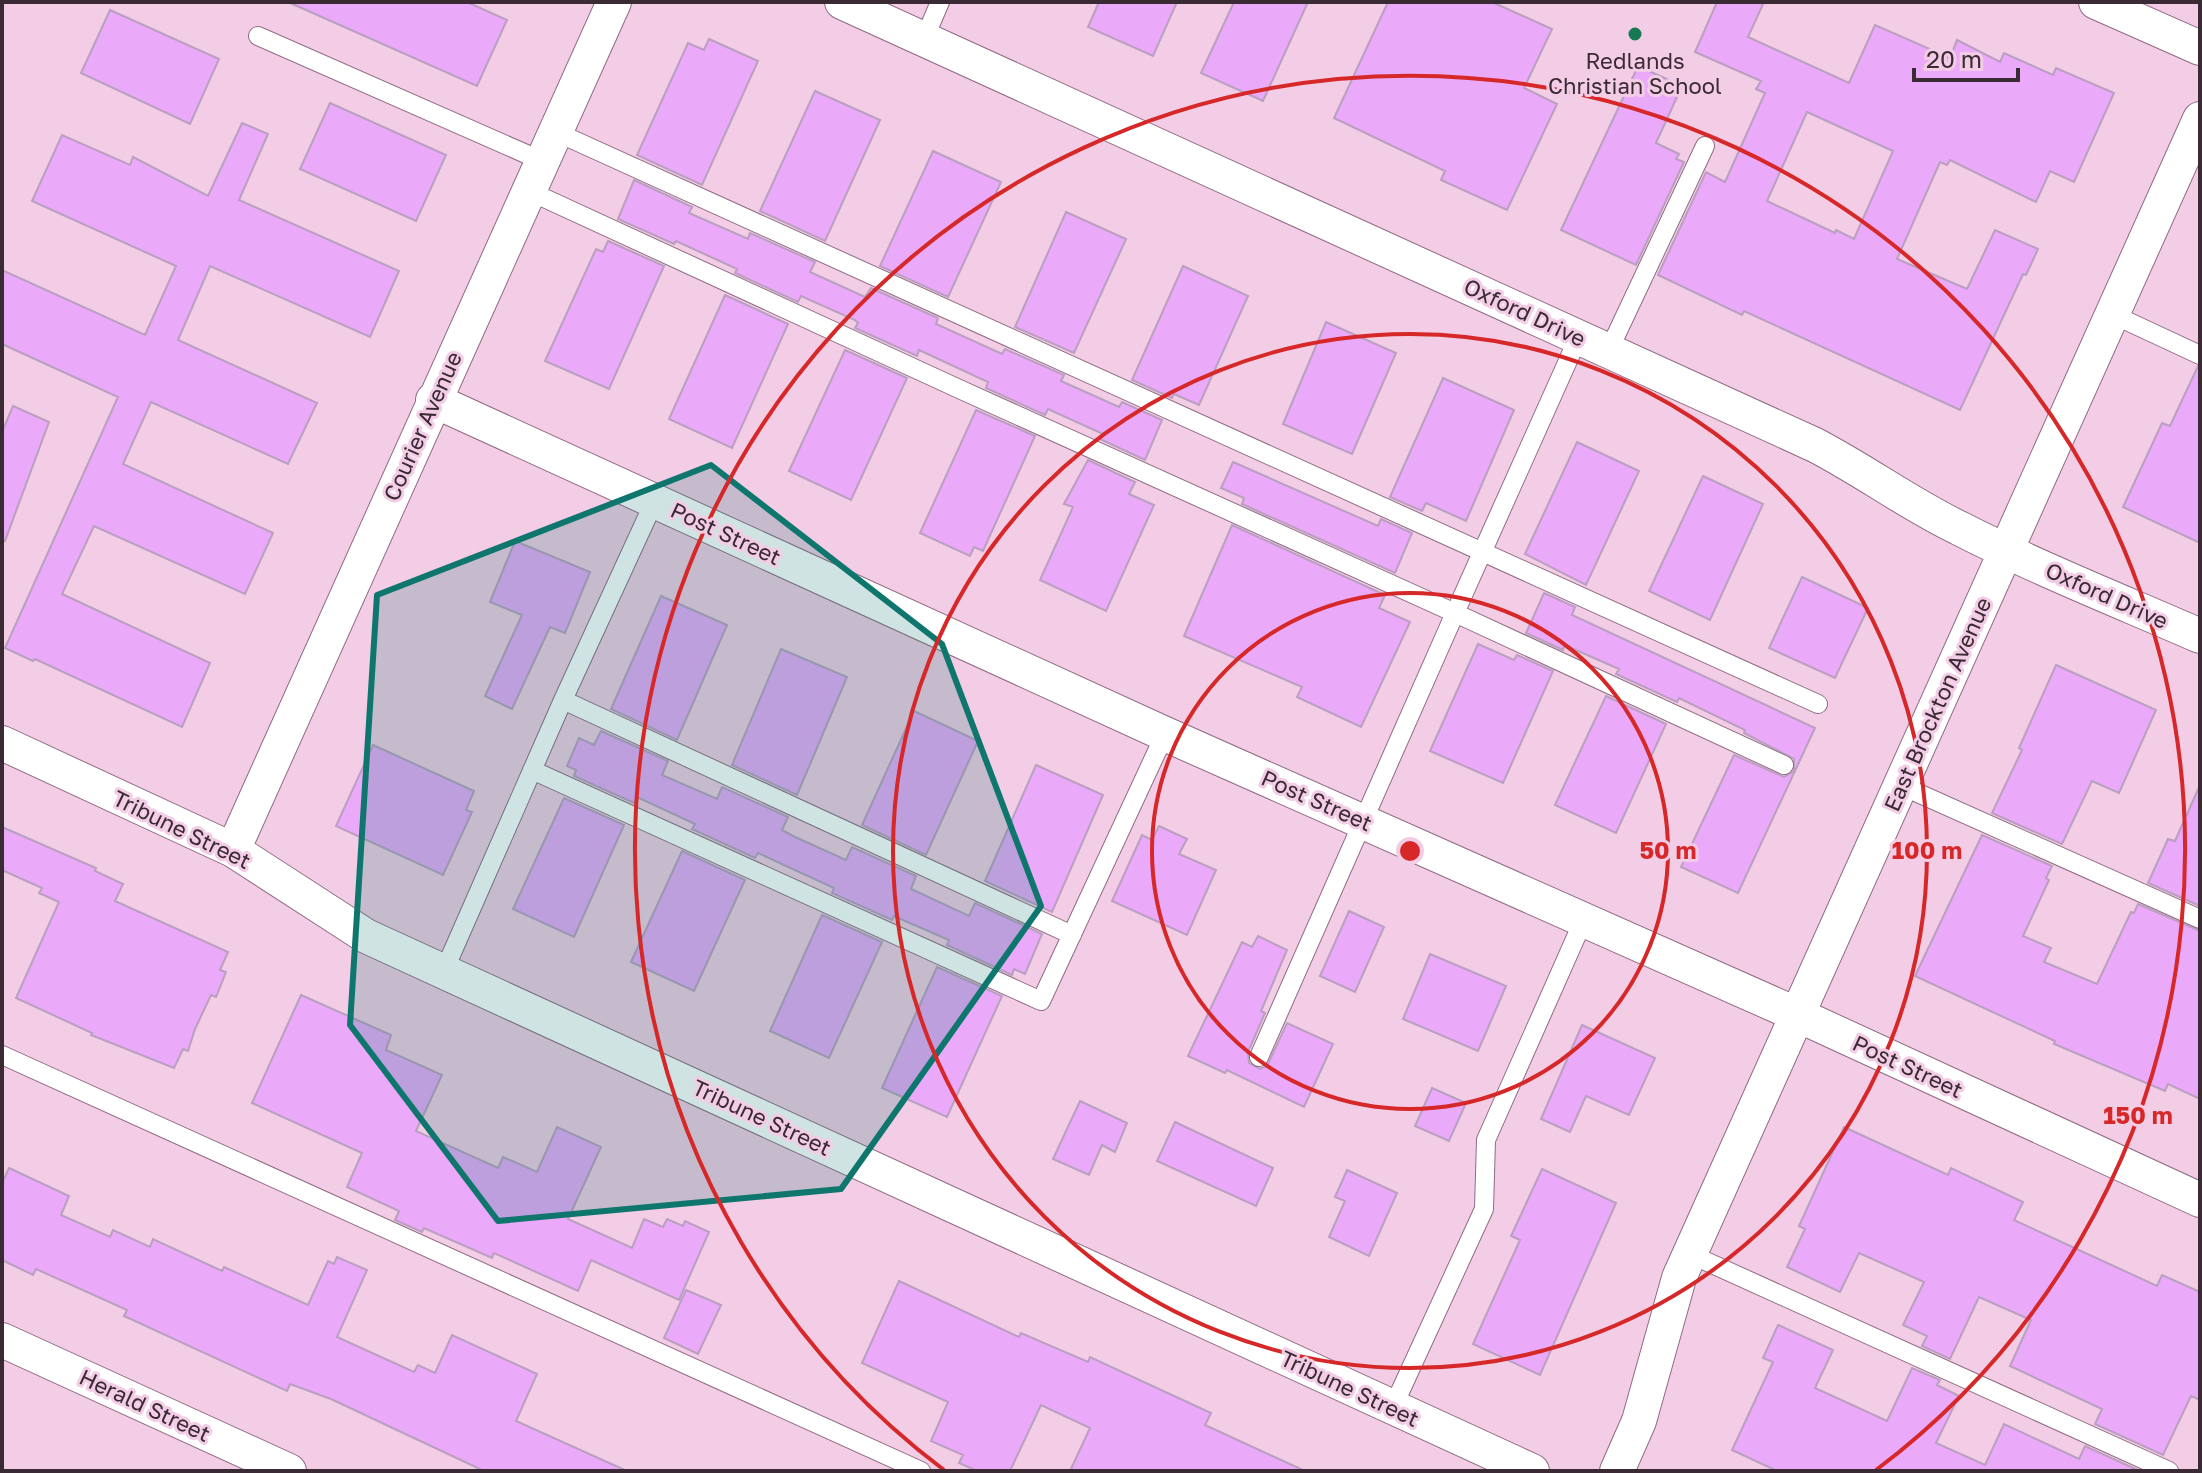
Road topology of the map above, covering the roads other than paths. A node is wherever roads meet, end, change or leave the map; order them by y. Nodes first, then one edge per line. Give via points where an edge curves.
1 (614, 2) edge
2 (842, 2) edge
3 (940, 2) edge
4 (2096, 2) edge
5 (258, 36) dead end
6 (925, 37) junction
7 (2200, 48) edge
8 (2200, 119) edge
9 (1705, 146) dead end
10 (542, 161) junction
11 (2114, 315) junction
12 (1594, 343) junction
13 (2200, 355) edge
14 (433, 400) junction
15 (655, 500) junction
16 (2005, 550) junction
17 (1480, 551) junction
18 (1455, 613) junction
19 (2200, 636) edge
20 (563, 700) junction
21 (1818, 704) dead end
22 (1165, 734) junction
23 (2, 743) edge
24 (1784, 765) dead end
25 (532, 770) junction
26 (1900, 785) junction
27 (1362, 819) junction
28 (233, 850) junction
29 (1584, 919) junction
30 (2200, 919) edge
31 (1072, 935) junction
32 (444, 971) junction
33 (1798, 1015) junction
34 (2, 1055) edge
35 (1259, 1057) dead end
36 (2200, 1200) edge
37 (1690, 1254) junction
38 (2, 1340) edge
39 (1393, 1407) junction
40 (289, 1471) edge
41 (921, 1471) edge
42 (1532, 1471) edge
43 (1617, 1471) edge
44 (2169, 1471) edge

1 - 10 street, Courier Avenue
2 - 6 street, Oxford Drive
3 - 6 lane
4 - 7 street
5 - 10 lane
6 - 12 street, Oxford Drive
8 - 11 street, East Brockton Avenue
9 - 12 lane
10 - 14 street, Courier Avenue
10 - 17 lane
10 - 18 lane via 957,388
11 - 13 lane
11 - 16 street, East Brockton Avenue
12 - 16 street, Oxford Drive via 1815,445 1921,509
12 - 17 lane
14 - 15 street, Post Street
14 - 28 street, Courier Avenue
15 - 20 lane
15 - 22 street, Post Street
16 - 19 street, Oxford Drive
16 - 26 street, East Brockton Avenue
17 - 18 lane
17 - 21 lane
18 - 24 lane
18 - 27 lane
20 - 25 lane
20 - 31 lane
22 - 27 street, Post Street
22 - 31 lane
23 - 28 street, Tribune Street
25 - 31 lane via 1041,1001
25 - 32 lane
26 - 30 lane
26 - 33 street, East Brockton Avenue
27 - 29 street, Post Street
27 - 35 lane
28 - 32 street, Tribune Street via 366,936
29 - 33 street, Post Street
29 - 39 lane via 1486,1140 1484,1209
32 - 39 street, Tribune Street
33 - 36 street, Post Street
33 - 37 street, East Brockton Avenue
34 - 41 lane
37 - 43 street, East Brockton Avenue via 1668,1308 1639,1421
37 - 44 lane
38 - 40 street, Herald Street
39 - 42 street, Tribune Street

